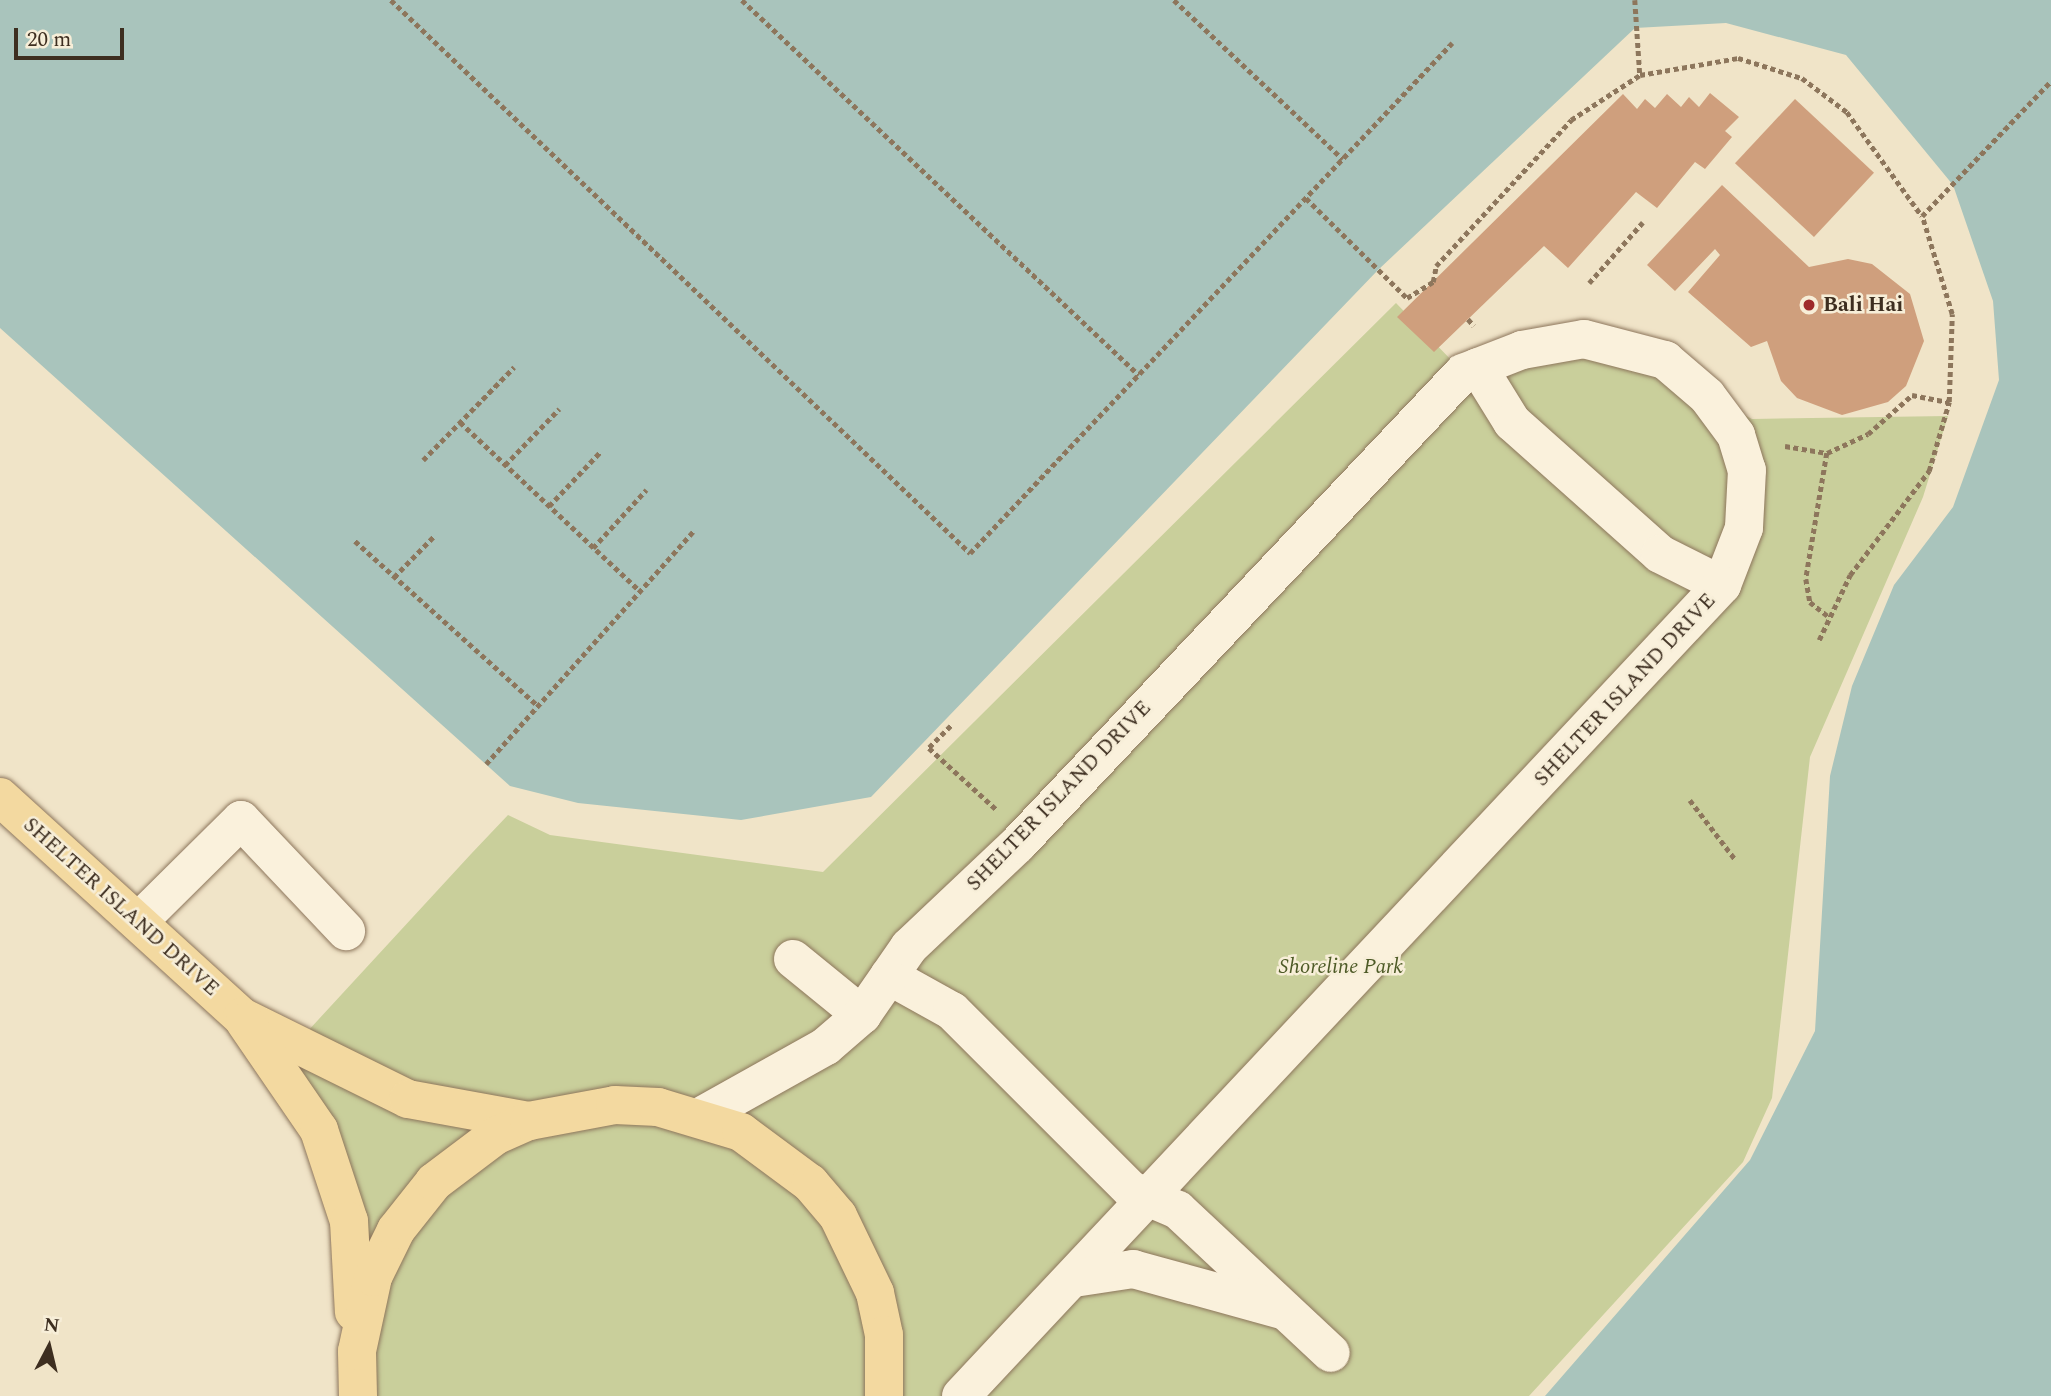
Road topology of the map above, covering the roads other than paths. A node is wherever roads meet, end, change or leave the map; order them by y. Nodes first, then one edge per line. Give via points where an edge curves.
1 (1478, 367) junction
2 (1722, 584) junction
3 (0, 797) edge
4 (138, 922) junction
5 (346, 931) dead end
6 (793, 960) dead end
7 (889, 976) junction
8 (862, 1015) junction
9 (242, 1017) junction
10 (701, 1116) junction
11 (529, 1121) junction
12 (1151, 1199) junction
13 (1074, 1278) junction
14 (1287, 1311) junction
15 (357, 1351) junction
16 (1331, 1353) dead end
17 (358, 1396) edge
18 (884, 1396) edge
19 (961, 1396) edge

1 - 2 street via 1512,422 1539,447 1660,554
1 - 2 street, SHELTER ISLAND DRIVE via 1522,350 1584,339 1665,360 1707,396 1736,435 1747,470 1744,528
1 - 7 street, SHELTER ISLAND DRIVE via 1463,373 1018,844 909,947
2 - 12 street, SHELTER ISLAND DRIVE
3 - 4 main road, SHELTER ISLAND DRIVE
4 - 5 street via 241,820
4 - 9 main road, SHELTER ISLAND DRIVE
6 - 8 street
7 - 8 street, SHELTER ISLAND DRIVE
7 - 12 street via 953,1011 1131,1190
8 - 10 street, SHELTER ISLAND DRIVE via 826,1045
9 - 11 main road via 408,1099
9 - 15 main road via 319,1130 349,1221
10 - 11 main road via 615,1105
10 - 18 main road via 777,1155 838,1216 875,1293 884,1335
11 - 15 main road via 462,1157 409,1211 373,1277
12 - 13 street, SHELTER ISLAND DRIVE
12 - 14 street via 1178,1210
13 - 14 street via 1133,1269
13 - 19 street, SHELTER ISLAND DRIVE
14 - 16 street
15 - 17 main road

